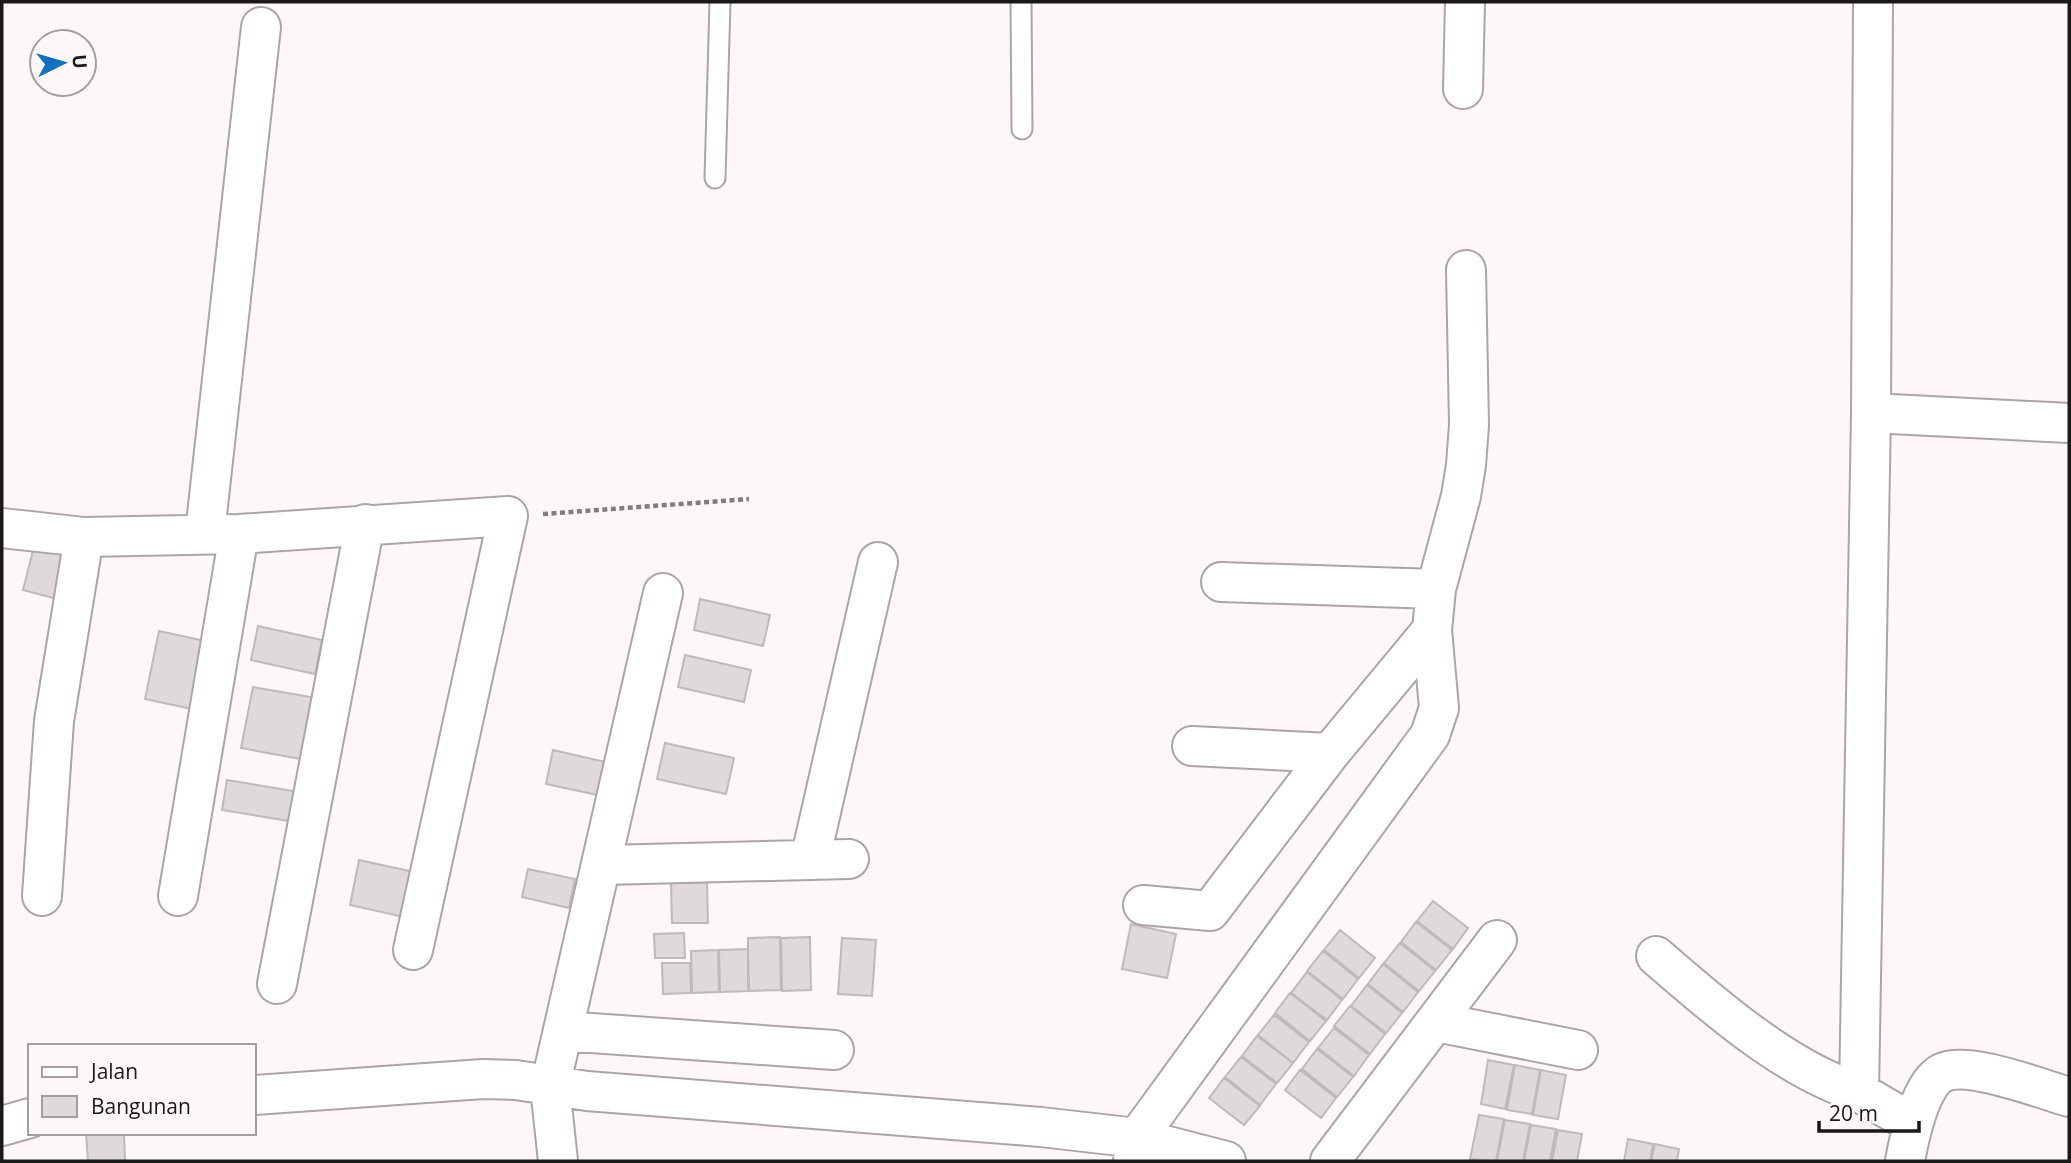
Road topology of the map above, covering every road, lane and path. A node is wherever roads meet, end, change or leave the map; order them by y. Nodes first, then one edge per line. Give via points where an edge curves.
1 (720, 2) edge
2 (1021, 2) edge
3 (1465, 2) edge
4 (1873, 2) edge
5 (261, 27) dead end
6 (1463, 89) dead end
7 (1022, 129) dead end
8 (715, 178) dead end
9 (1466, 270) dead end
10 (1871, 414) junction
11 (2069, 423) edge
12 (749, 499) dead end
13 (508, 516) junction
14 (365, 524) junction
15 (2, 528) edge
16 (222, 534) junction
17 (84, 537) junction
18 (878, 562) dead end
19 (1221, 582) dead end
20 (1436, 589) junction
21 (663, 593) dead end
22 (1433, 630) junction
23 (1192, 746) dead end
24 (1330, 753) junction
25 (849, 859) dead end
26 (810, 860) junction
27 (604, 865) junction
28 (42, 896) dead end
29 (178, 897) dead end
30 (1143, 905) dead end
31 (1497, 940) dead end
32 (413, 950) dead end
33 (1656, 956) dead end
34 (277, 984) dead end
35 (1436, 1023) junction
36 (563, 1031) junction
37 (834, 1050) dead end
38 (1578, 1050) dead end
39 (569, 1089) junction
40 (1859, 1092) junction
41 (256, 1095) edge
42 (2069, 1097) edge
43 (1912, 1123) junction
44 (1135, 1150) edge
45 (558, 1161) edge
46 (572, 1161) edge
47 (1226, 1161) edge
48 (1330, 1161) edge
49 (1905, 1161) edge

1 - 8 lane
2 - 7 lane
3 - 6 street
4 - 10 street
5 - 16 street
9 - 20 street via 1466,465
10 - 11 street
10 - 40 street
12 - 13 path
13 - 14 street
13 - 32 street
14 - 16 street
14 - 34 street
15 - 17 street
16 - 17 street
16 - 29 street
17 - 28 street via 54,721
18 - 26 street
19 - 20 street
20 - 22 street
21 - 27 street
22 - 24 street
22 - 44 street via 1439,708 1430,735
23 - 24 street
24 - 30 street via 1210,911
25 - 26 street
26 - 27 street
27 - 36 street
31 - 35 street
33 - 40 street via 1713,1005 1776,1048 1833,1084
35 - 38 street
35 - 48 street
36 - 37 street
36 - 39 street
39 - 41 street via 483,1079
39 - 44 street via 1041,1127
39 - 45 street
39 - 46 street
40 - 43 street
42 - 43 street via 1968,1069 1955,1070 1935,1078
43 - 49 street
44 - 47 street

